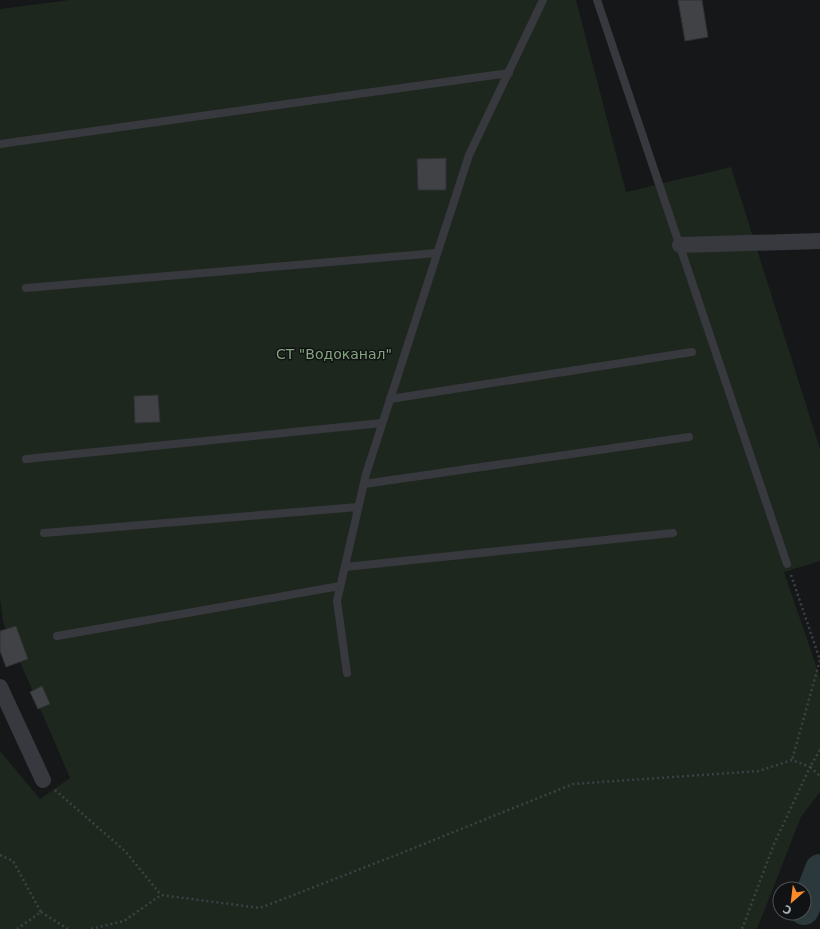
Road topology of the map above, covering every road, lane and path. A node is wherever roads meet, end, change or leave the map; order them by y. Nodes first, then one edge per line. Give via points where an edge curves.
1 (544, 0) edge
2 (597, 0) edge
3 (509, 73) junction
4 (0, 144) edge
5 (820, 241) edge
6 (680, 245) junction
7 (437, 253) junction
8 (26, 288) dead end
9 (692, 352) dead end
10 (390, 399) junction
11 (382, 423) junction
12 (689, 438) dead end
13 (26, 458) dead end
14 (364, 484) junction
15 (358, 507) junction
16 (44, 533) dead end
17 (673, 533) dead end
18 (787, 564) joint
19 (345, 567) junction
20 (340, 586) junction
21 (57, 636) dead end
22 (347, 673) dead end
23 (0, 687) edge
24 (820, 750) edge
25 (792, 760) junction
26 (810, 767) junction
27 (819, 775) edge
28 (43, 780) joint
29 (0, 855) edge
30 (161, 895) junction
31 (41, 912) junction
32 (17, 929) edge
33 (68, 929) edge
34 (91, 929) edge
35 (742, 929) edge

1 - 3 lane
2 - 6 lane
3 - 4 lane
3 - 7 lane via 469,155
5 - 6 street
6 - 18 lane
7 - 8 lane
7 - 10 lane
9 - 10 lane
10 - 11 lane
11 - 13 lane
11 - 14 lane
12 - 14 lane
14 - 15 lane
15 - 16 lane
15 - 19 lane
17 - 19 lane
18 - 25 path via 820,660
19 - 20 lane
20 - 21 lane
20 - 22 lane via 337,601
23 - 28 street
24 - 26 path
25 - 26 path
25 - 30 path via 759,771 573,784 260,908
26 - 27 path
26 - 35 path via 774,844
28 - 30 path via 125,851
29 - 31 path via 13,861
30 - 34 path via 124,921
31 - 32 path
31 - 33 path

